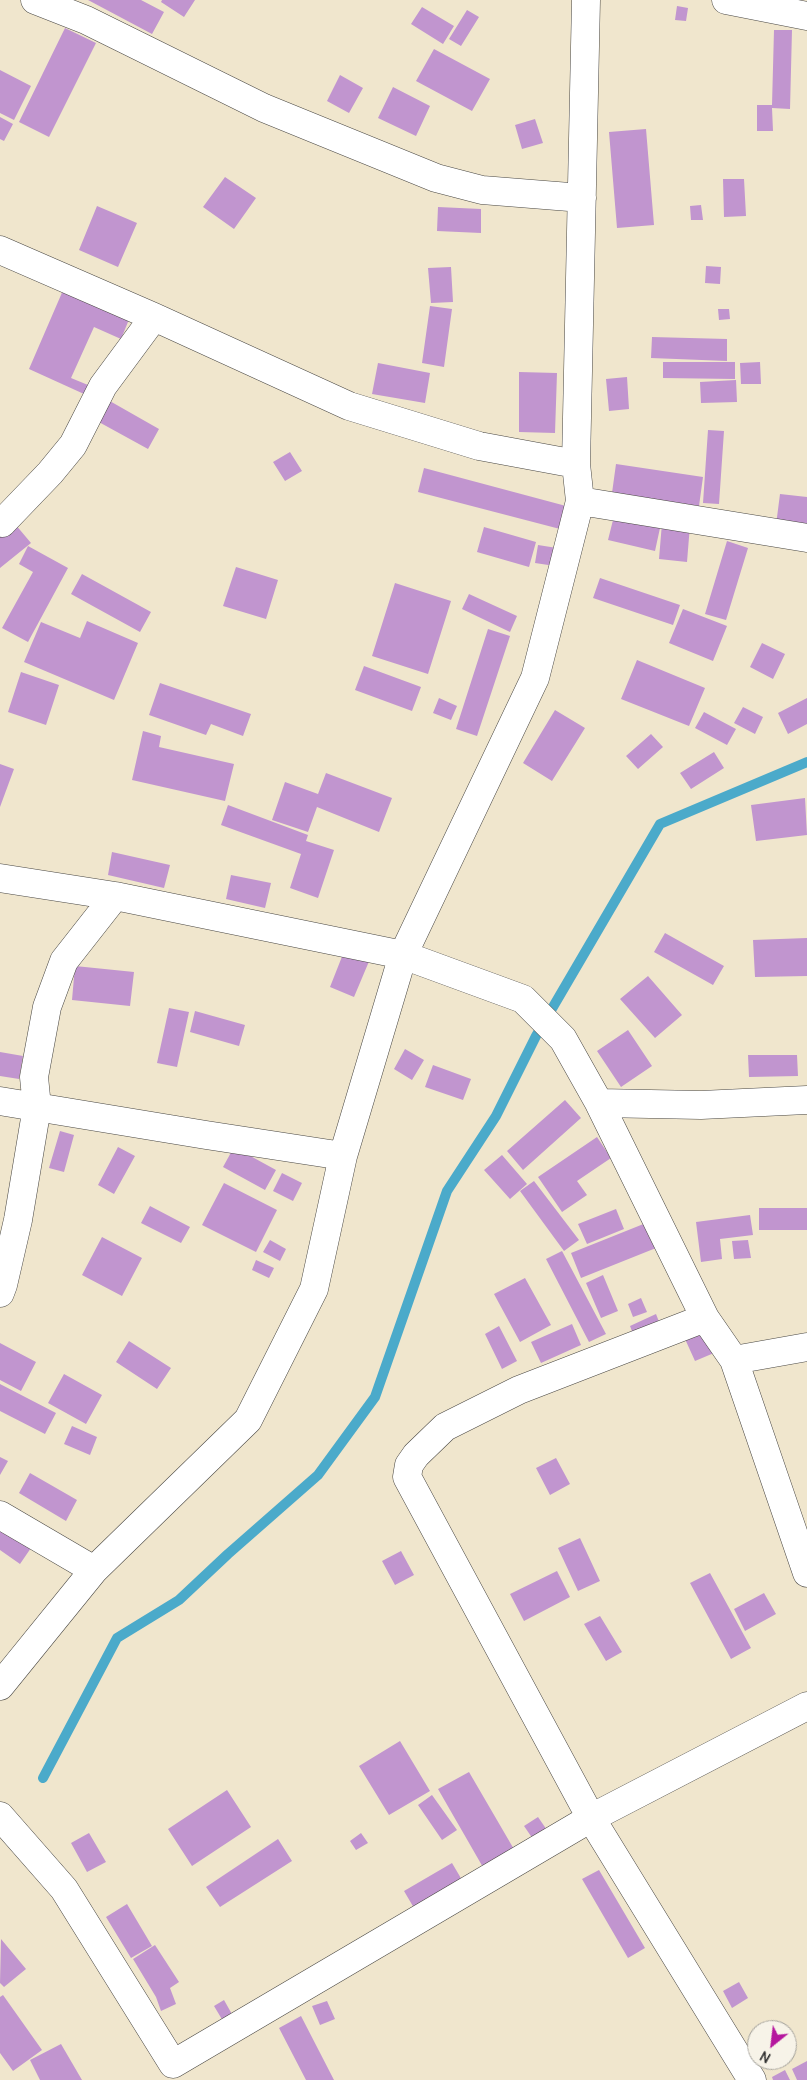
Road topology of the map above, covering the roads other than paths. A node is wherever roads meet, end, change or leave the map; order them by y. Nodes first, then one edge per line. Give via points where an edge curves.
1 (35, 0) edge
2 (586, 0) edge
3 (726, 0) edge
4 (807, 16) edge
5 (582, 198) junction
6 (0, 250) edge
7 (154, 317) junction
8 (576, 464) junction
9 (580, 501) junction
10 (2, 523) dead end
11 (807, 538) edge
12 (0, 878) edge
13 (115, 896) junction
14 (403, 955) junction
15 (807, 1100) edge
16 (0, 1101) edge
17 (599, 1103) junction
18 (37, 1107) junction
19 (343, 1156) junction
20 (0, 1293) edge
21 (705, 1318) junction
22 (807, 1347) edge
23 (734, 1360) junction
24 (0, 1515) edge
25 (94, 1570) junction
26 (807, 1573) edge
27 (0, 1686) edge
28 (807, 1706) edge
29 (0, 1816) edge
30 (591, 1818) junction
31 (177, 2072) edge
32 (752, 2080) edge

1 - 5 street via 86,20 264,108 436,178 482,190
2 - 5 street
3 - 4 street
5 - 8 street
6 - 7 street
7 - 8 street via 349,406 479,446
7 - 10 street via 103,386 73,445
8 - 9 street
9 - 11 street
9 - 14 street via 535,678
12 - 13 street
13 - 14 street
13 - 18 street via 64,960 47,1007 34,1077
14 - 17 street via 522,999 563,1039
14 - 19 street
15 - 17 street via 701,1105
16 - 18 street
17 - 21 street
18 - 19 street
18 - 20 street via 18,1220
19 - 25 street via 314,1289 248,1420
21 - 23 street
21 - 30 street via 519,1390 445,1427 416,1454 409,1466 407,1477
22 - 23 street
23 - 26 street
24 - 25 street
25 - 27 street
28 - 30 street
29 - 31 street via 64,1889
30 - 31 street
30 - 32 street

